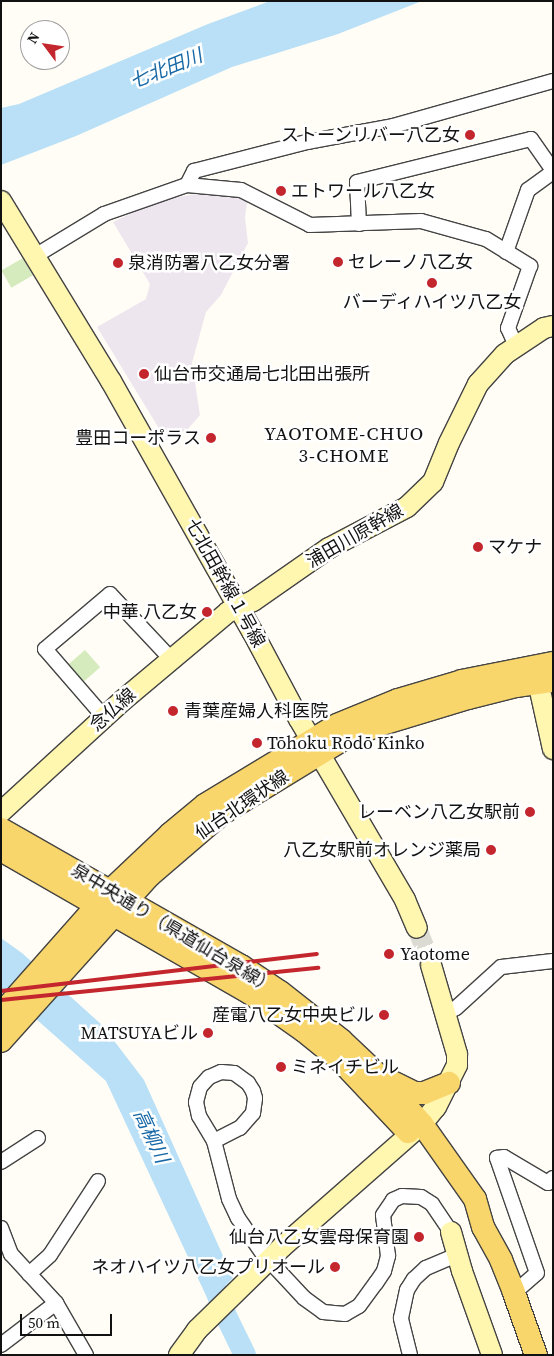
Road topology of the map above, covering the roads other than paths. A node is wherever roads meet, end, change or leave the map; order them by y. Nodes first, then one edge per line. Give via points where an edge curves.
1 (553, 81) edge
2 (553, 172) edge
3 (187, 185) junction
4 (1, 201) edge
5 (359, 224) junction
6 (30, 248) junction
7 (506, 252) junction
8 (553, 326) edge
9 (516, 346) junction
10 (233, 609) junction
11 (171, 659) junction
12 (545, 673) edge
13 (104, 717) junction
14 (316, 747) junction
15 (553, 749) edge
16 (1, 812) edge
17 (1, 830) edge
18 (1, 850) edge
19 (112, 903) junction
20 (417, 928) tunnel mouth
21 (553, 961) edge
22 (431, 965) tunnel mouth
23 (10, 1013) edge
24 (446, 1013) junction
25 (1, 1041) edge
26 (378, 1075) junction
27 (450, 1083) junction
28 (416, 1129) junction
29 (38, 1138) dead end
30 (214, 1141) junction
31 (1, 1162) edge
32 (553, 1178) edge
33 (98, 1181) dead end
34 (1, 1228) edge
35 (451, 1232) joint
36 (456, 1255) junction
37 (269, 1260) junction
38 (29, 1274) junction
39 (514, 1293) junction
40 (56, 1303) junction
41 (1, 1345) edge
42 (86, 1355) edge
43 (179, 1355) edge
44 (410, 1355) edge
45 (492, 1355) edge
46 (536, 1355) edge

1 - 3 street via 393,126 307,142 194,171
2 - 5 street via 531,139 357,182
2 - 7 street via 528,190
3 - 5 street via 241,190 310,225
3 - 6 street via 104,214
4 - 6 street, 七北田幹線１号線
5 - 7 street via 421,221 486,240
6 - 10 street, 七北田幹線１号線 via 110,381
7 - 9 street via 530,266 508,328
8 - 9 street, 浦田川原幹線 via 544,328
9 - 10 street, 浦田川原幹線 via 478,384 433,482 407,507 329,548 253,601
10 - 11 street, 念仏線
10 - 14 street, 七北田幹線１号線
11 - 13 street, 念仏線
11 - 13 street via 110,594 45,649
12 - 14 main road, 仙台北環状線 via 444,686 398,700 337,724
12 - 15 street
13 - 16 street, 念仏線
14 - 19 main road, 仙台北環状線 via 221,814
14 - 20 street, 七北田幹線１号線 via 405,900
17 - 19 main road, 泉中央通り（県道仙台泉線）
18 - 19 main road, 泉中央通り（県道仙台泉線）
19 - 23 main road, 仙台北環状線
19 - 26 main road, 泉中央通り（県道仙台泉線） via 241,966 341,1040
19 - 28 main road, 泉中央通り（県道仙台泉線） via 304,1031
21 - 24 street via 501,967 456,1008
22 - 24 street
23 - 25 main road, 仙台北環状線
24 - 27 street via 457,1054 457,1065
26 - 27 main road via 415,1092 424,1093
26 - 28 main road, 泉中央通り（県道仙台泉線）
27 - 28 street via 436,1107
28 - 37 street
28 - 39 main road via 475,1199 483,1227
29 - 31 street
30 - 30 street via 199,1116 197,1094 210,1077 221,1072 234,1073 253,1090 253,1113 240,1128
30 - 37 street via 238,1218
32 - 39 street via 548,1183 504,1158 497,1158 537,1273
33 - 38 street via 50,1255
34 - 38 street via 11,1254
35 - 36 street
35 - 37 street via 432,1204 421,1197 402,1196 393,1200 383,1215 388,1256 384,1270 360,1306 345,1314 333,1315 315,1308
36 - 44 street via 426,1268 407,1290 401,1318
36 - 45 street
37 - 43 street via 197,1330
38 - 40 street
39 - 46 main road
40 - 41 street
40 - 42 street

